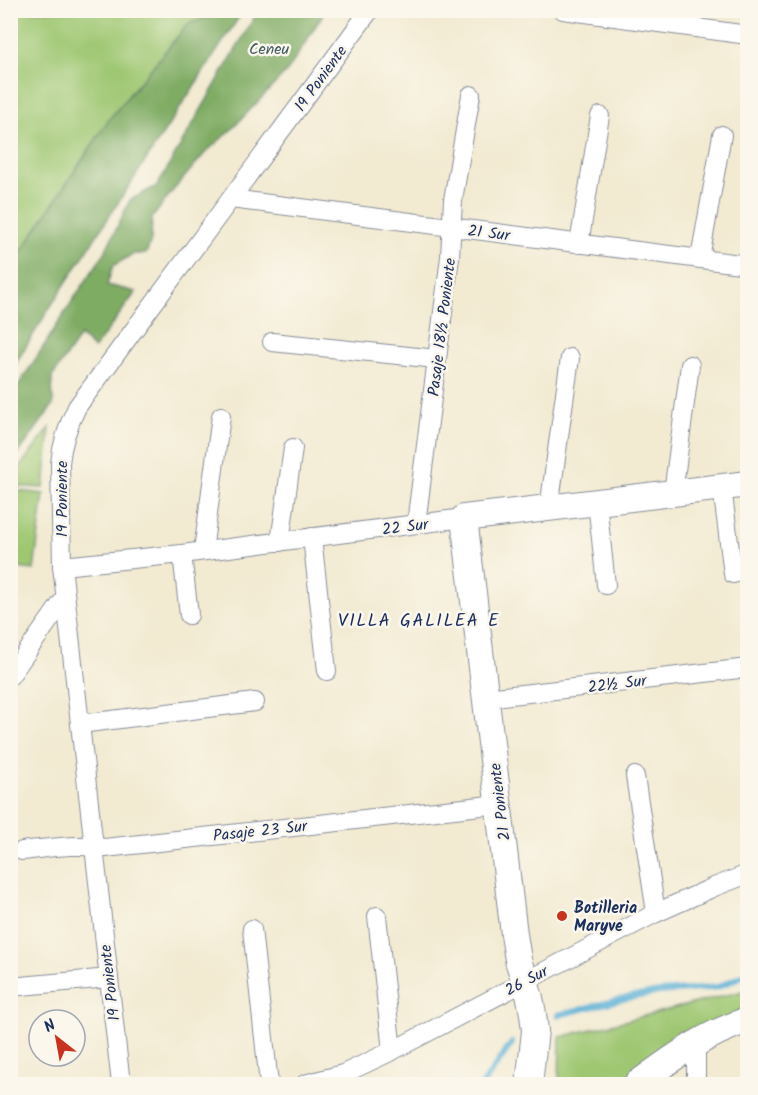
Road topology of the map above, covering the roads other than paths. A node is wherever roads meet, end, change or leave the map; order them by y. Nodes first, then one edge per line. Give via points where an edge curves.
1 (370, 10) edge
2 (563, 10) edge
3 (635, 15) edge
4 (747, 36) edge
5 (471, 95) dead end
6 (600, 116) dead end
7 (722, 135) dead end
8 (231, 199) junction
9 (452, 227) junction
10 (579, 244) junction
11 (700, 258) junction
12 (747, 265) edge
13 (272, 342) dead end
14 (570, 358) dead end
15 (437, 359) junction
16 (690, 365) dead end
17 (221, 416) dead end
18 (293, 448) dead end
19 (747, 484) edge
20 (722, 487) junction
21 (673, 493) junction
22 (597, 502) junction
23 (549, 508) junction
24 (464, 518) junction
25 (416, 524) junction
26 (312, 537) junction
27 (280, 542) junction
28 (204, 551) junction
29 (182, 554) junction
30 (62, 566) junction
31 (733, 574) dead end
32 (606, 585) dead end
33 (65, 598) junction
34 (189, 615) dead end
35 (747, 668) edge
36 (327, 671) dead end
37 (10, 676) edge
38 (486, 698) junction
39 (255, 702) dead end
40 (80, 724) junction
41 (635, 776) dead end
42 (499, 804) junction
43 (94, 846) junction
44 (22, 852) dead end
45 (747, 874) edge
46 (656, 913) junction
47 (377, 916) dead end
48 (252, 929) dead end
49 (109, 978) junction
50 (524, 982) junction
51 (10, 987) edge
52 (747, 1020) edge
53 (696, 1042) junction
54 (392, 1051) junction
55 (121, 1084) edge
56 (269, 1084) edge
57 (305, 1084) edge
58 (529, 1084) edge
59 (637, 1084) edge
60 (696, 1084) edge

1 - 8 street, 19 Poniente
2 - 3 street
3 - 4 street
5 - 9 street, Pasaje 18½ Poniente
6 - 10 street
7 - 11 street
8 - 9 street, 21 Sur
8 - 30 street, 19 Poniente via 71,419 60,463
9 - 10 street, 21 Sur
9 - 15 street, Pasaje 18½ Poniente
10 - 11 street, 21 Sur
11 - 12 street, 21 Sur
13 - 15 street
14 - 23 street
15 - 25 street, Pasaje 18½ Poniente
16 - 21 street
17 - 28 street
18 - 27 street
19 - 20 street, 22 Sur
20 - 21 street, 22 Sur
20 - 31 street
21 - 22 street, 22 Sur
22 - 23 street, 22 Sur
22 - 32 street
23 - 24 street, 22 Sur
24 - 25 street, 22 Sur
24 - 38 street, 21 Poniente
25 - 26 street, 22 Sur
26 - 27 street, 22 Sur
26 - 36 street
27 - 28 street, 22 Sur
28 - 29 street, 22 Sur
29 - 30 street, 22 Sur
29 - 34 street
30 - 33 street, 19 Poniente
33 - 37 street
33 - 40 street, 19 Poniente
35 - 38 street, 22½ Sur
38 - 42 street, 21 Poniente
39 - 40 street
40 - 43 street, 19 Poniente
41 - 46 street
42 - 43 street, Pasaje 23 Sur via 105,848
42 - 50 street, 21 Poniente via 514,934
43 - 44 street, Pasaje 23 Sur
43 - 49 street, 19 Poniente
45 - 46 street, 26 Sur
46 - 50 street, 26 Sur
47 - 54 street
48 - 56 street
49 - 51 street
49 - 55 street, 19 Poniente
50 - 54 street, 26 Sur
50 - 58 street, 21 Poniente via 535,1031
52 - 53 street
53 - 59 street
53 - 60 street
54 - 57 street, 26 Sur via 343,1074

